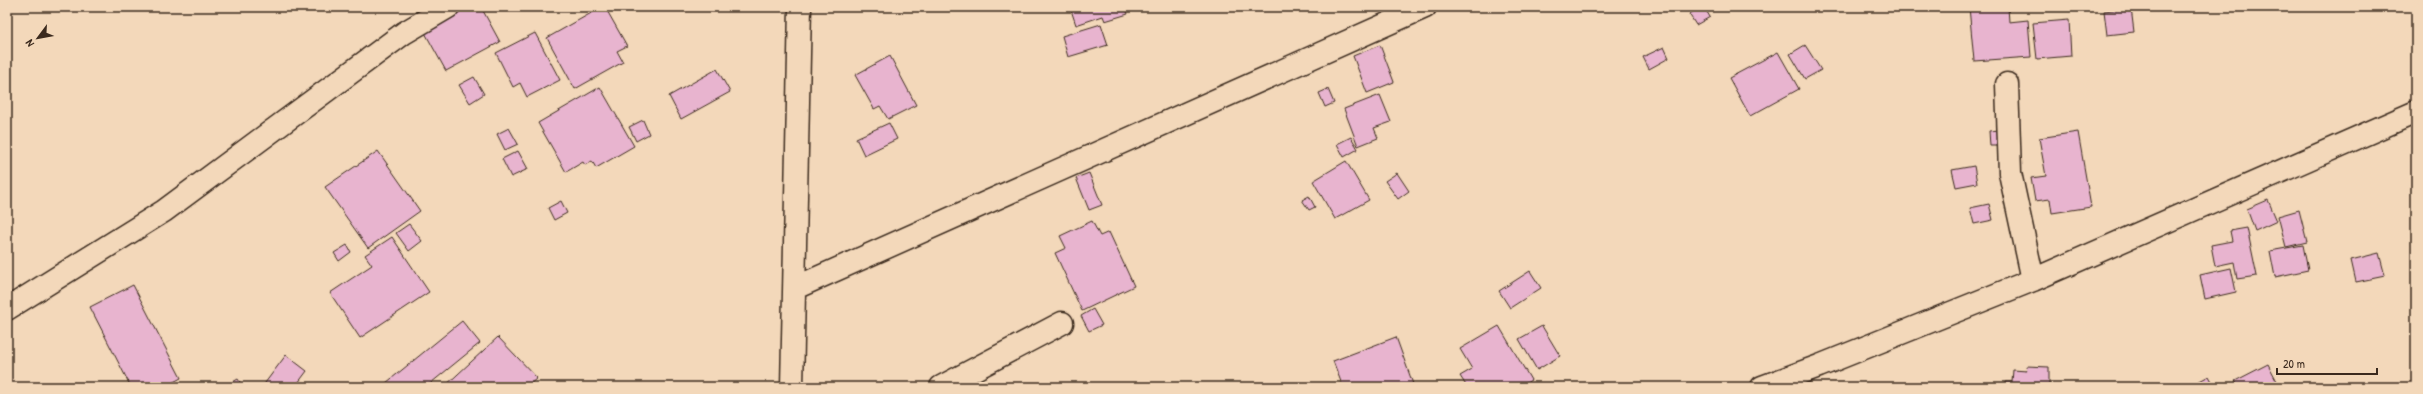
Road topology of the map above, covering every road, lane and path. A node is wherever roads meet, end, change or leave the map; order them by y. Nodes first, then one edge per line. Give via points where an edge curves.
1 (448, 7) edge
2 (800, 7) edge
3 (1425, 7) edge
4 (2007, 84) dead end
5 (2416, 112) edge
6 (2033, 280) junction
7 (795, 288) junction
8 (7, 309) edge
9 (1062, 323) dead end
10 (792, 387) edge
11 (941, 387) edge
12 (1762, 387) edge

1 - 8 street via 404,33 164,211
2 - 7 street
3 - 7 street
4 - 6 street via 2010,174
5 - 6 street
6 - 12 street
7 - 10 street
9 - 11 street

